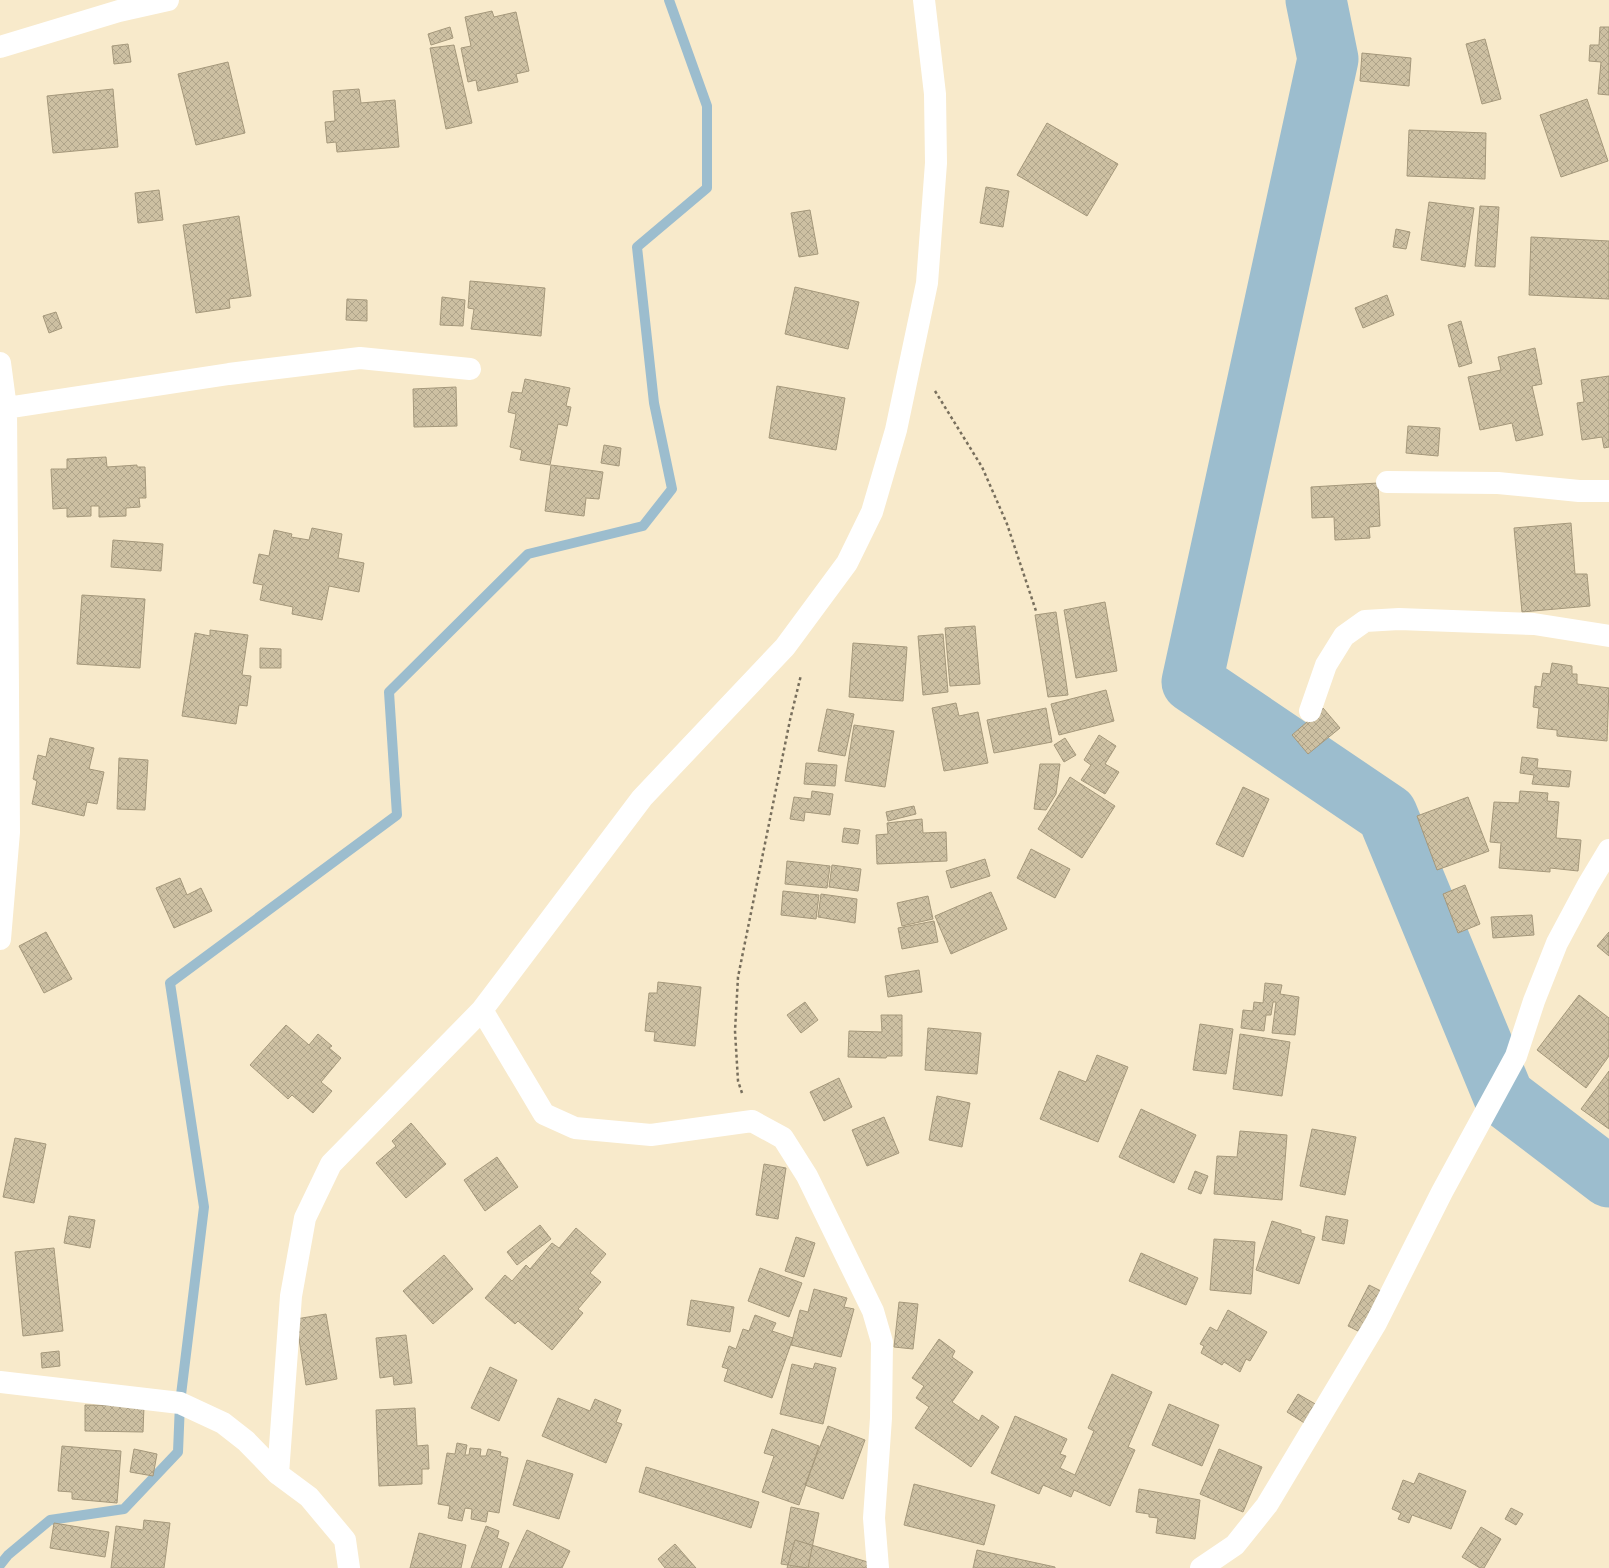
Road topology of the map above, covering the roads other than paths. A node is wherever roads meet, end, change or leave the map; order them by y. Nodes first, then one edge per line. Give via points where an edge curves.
1 (168, 0) edge
2 (924, 0) edge
3 (0, 47) edge
4 (0, 363) edge
5 (470, 369) dead end
6 (6, 408) junction
7 (3, 437) edge
8 (1387, 482) dead end
9 (1609, 491) edge
10 (1609, 636) edge
11 (1310, 711) dead end
12 (1609, 850) edge
13 (0, 939) edge
14 (482, 1010) junction
15 (0, 1382) edge
16 (278, 1474) junction
17 (349, 1568) edge
18 (878, 1568) edge
19 (1201, 1568) edge

1 - 3 street via 119,11
2 - 14 street via 935,94 936,163 927,283 896,430 872,512 847,563 785,647 642,798
4 - 6 street
5 - 6 street via 360,358 229,374
6 - 7 street
7 - 13 street via 9,832
8 - 9 street via 1498,483 1579,491
10 - 11 street via 1534,624 1399,619 1365,621 1344,636 1326,665
12 - 19 street via 1557,943 1516,1056 1442,1192 1376,1323 1267,1505 1235,1545
14 - 16 street via 331,1164 305,1218 291,1296
14 - 18 street via 544,1114 575,1128 651,1135 752,1121 783,1138 807,1176 873,1311 882,1342 882,1418 874,1518
15 - 16 street via 180,1403 223,1423 246,1441
16 - 17 street via 309,1497 345,1540

